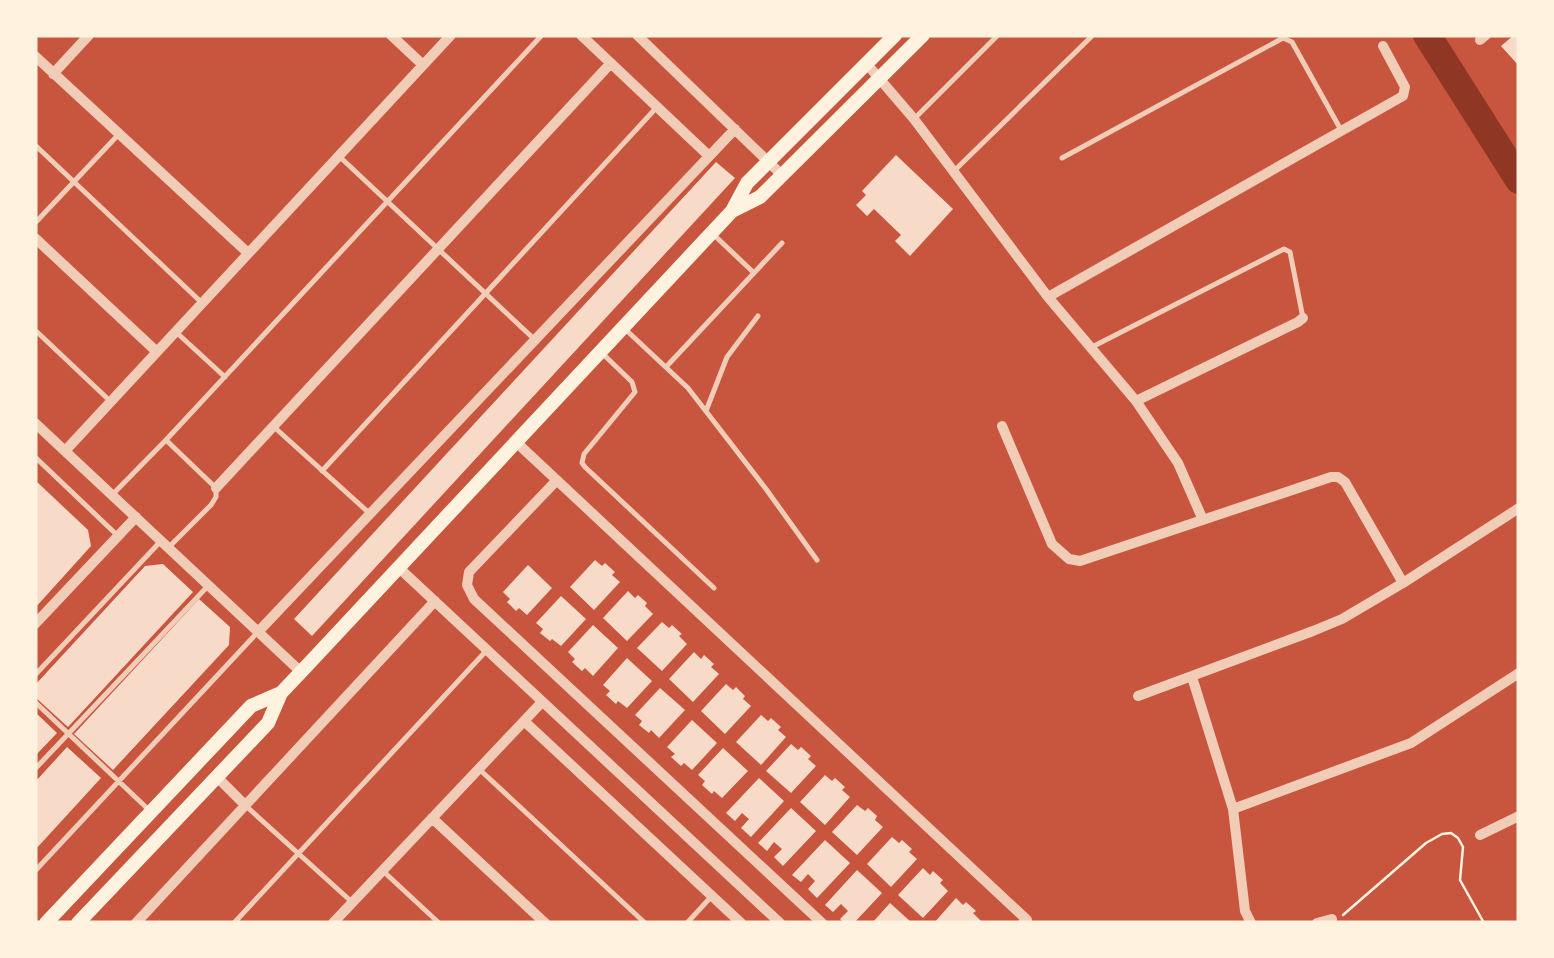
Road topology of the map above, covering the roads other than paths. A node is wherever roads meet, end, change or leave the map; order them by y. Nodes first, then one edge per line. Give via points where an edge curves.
1 (89, 35) edge
2 (391, 35) edge
3 (451, 35) edge
4 (542, 35) edge
5 (581, 35) edge
6 (637, 35) edge
7 (924, 35) edge
8 (998, 35) edge
9 (1093, 35) edge
10 (887, 38) edge
11 (1383, 46) dead end
12 (35, 56) edge
13 (424, 64) junction
14 (611, 64) junction
15 (866, 64) junction
16 (53, 74) junction
17 (880, 78) junction
18 (656, 107) junction
19 (914, 119) junction
20 (735, 130) junction
21 (1342, 132) junction
22 (119, 134) junction
23 (35, 145) edge
24 (339, 156) junction
25 (709, 156) junction
26 (1062, 158) dead end
27 (768, 161) junction
28 (954, 171) junction
29 (782, 175) junction
30 (74, 182) junction
31 (388, 202) junction
32 (732, 211) junction
33 (35, 223) edge
34 (711, 233) junction
35 (35, 238) edge
36 (782, 243) dead end
37 (438, 249) junction
38 (248, 254) junction
39 (754, 272) junction
40 (486, 294) junction
41 (1048, 297) junction
42 (202, 304) junction
43 (758, 316) dead end
44 (1302, 318) joint
45 (623, 327) junction
46 (35, 330) edge
47 (176, 332) junction
48 (536, 340) junction
49 (1090, 348) junction
50 (157, 352) junction
51 (600, 352) junction
52 (666, 367) junction
53 (225, 377) junction
54 (1136, 401) junction
55 (111, 402) junction
56 (706, 411) junction
57 (35, 423) edge
58 (273, 426) junction
59 (1002, 426) dead end
60 (166, 440) junction
61 (516, 442) junction
62 (65, 451) junction
63 (35, 458) edge
64 (322, 472) junction
65 (557, 480) junction
66 (216, 488) junction
67 (112, 495) junction
68 (1519, 508) edge
69 (370, 514) junction
70 (136, 517) junction
71 (1203, 520) junction
72 (118, 536) junction
73 (165, 544) junction
74 (818, 560) dead end
75 (398, 568) junction
76 (1402, 584) junction
77 (209, 585) junction
78 (714, 588) dead end
79 (435, 601) junction
80 (35, 624) edge
81 (258, 632) junction
82 (487, 650) junction
83 (301, 672) junction
84 (36, 673) edge
85 (1192, 677) junction
86 (1517, 679) edge
87 (282, 693) junction
88 (1138, 696) dead end
89 (35, 702) edge
90 (542, 702) junction
91 (524, 721) junction
92 (68, 734) junction
93 (35, 768) edge
94 (479, 769) junction
95 (217, 777) junction
96 (118, 782) junction
97 (245, 804) junction
98 (1233, 809) junction
99 (151, 812) junction
100 (1519, 816) edge
101 (432, 818) junction
102 (1480, 835) dead end
103 (298, 854) junction
104 (35, 871) edge
105 (383, 871) junction
106 (712, 896) junction
107 (352, 903) junction
108 (1332, 919) road end
109 (335, 922) edge
110 (1027, 922) edge
111 (46, 923) edge
112 (78, 923) edge
113 (136, 923) edge
114 (234, 923) edge
115 (439, 923) edge
116 (544, 923) edge
117 (645, 923) edge
118 (687, 923) edge
119 (741, 923) edge
120 (780, 923) edge
121 (822, 923) edge
122 (1250, 923) edge
123 (1318, 923) edge

1 - 16 street
2 - 13 street
3 - 13 street
4 - 31 lane
5 - 14 street
6 - 20 street
7 - 17 main road
8 - 19 lane
9 - 28 lane
10 - 15 main road
11 - 21 street via 1406,92
12 - 16 street
13 - 24 street
14 - 18 street
14 - 37 street
15 - 17 street
15 - 27 main road
16 - 22 street
17 - 19 street
17 - 29 main road
18 - 25 street
18 - 40 lane
19 - 28 street
20 - 25 street
20 - 27 street
21 - 26 lane via 1292,42 1282,38
21 - 41 street
22 - 30 lane
22 - 38 street
23 - 30 lane
24 - 31 lane
24 - 38 street
25 - 48 street
27 - 29 street
27 - 32 main road
28 - 41 street
29 - 32 main road
30 - 33 lane
30 - 42 lane
31 - 37 lane
31 - 53 lane
32 - 34 main road
34 - 39 lane
34 - 45 main road
35 - 50 street
36 - 39 lane
37 - 40 lane
37 - 58 street
38 - 42 street
39 - 52 lane
40 - 48 lane
40 - 64 lane
41 - 49 street
42 - 47 street
43 - 56 lane via 727,358
44 - 49 lane via 1290,252 1284,250
44 - 54 street
45 - 51 main road
45 - 52 lane
46 - 55 lane
47 - 50 street
47 - 53 lane
48 - 69 street
49 - 54 street
50 - 55 street
51 - 61 main road
51 - 78 lane via 635,392 584,454 585,468
52 - 56 lane
53 - 60 lane
54 - 71 street via 1178,464
55 - 62 street
56 - 74 lane
57 - 62 street
58 - 64 lane
58 - 66 street
59 - 71 street via 1052,544 1069,559
60 - 66 lane
60 - 67 lane
61 - 65 street
61 - 75 main road
62 - 67 street
63 - 72 lane
64 - 69 lane
65 - 110 street
65 - 121 street via 469,572 474,599
66 - 73 lane via 211,505
67 - 70 street
68 - 76 street
69 - 81 street
70 - 72 street
70 - 73 street
71 - 76 street via 1338,477
72 - 80 street
73 - 77 street
73 - 84 lane
75 - 79 street
75 - 83 main road
76 - 85 street via 1342,619
77 - 81 street
77 - 92 lane
79 - 82 street
79 - 97 street
81 - 83 street
81 - 96 lane
82 - 90 street
82 - 103 lane
83 - 87 main road
85 - 88 street
85 - 98 street
86 - 98 street via 1410,743
87 - 95 main road via 268,723
87 - 99 main road via 251,706
89 - 92 lane
90 - 91 street
90 - 120 street
91 - 94 street
91 - 106 street
92 - 93 lane
92 - 96 lane
94 - 101 street
94 - 117 lane
95 - 97 street
95 - 112 main road
96 - 99 lane
96 - 104 lane
97 - 103 lane
97 - 113 street
98 - 122 street
99 - 111 main road
100 - 102 street
101 - 105 street
101 - 116 street
103 - 107 lane
103 - 114 lane
105 - 107 street
105 - 115 lane
106 - 118 lane
106 - 119 street
107 - 109 street
108 - 123 street

